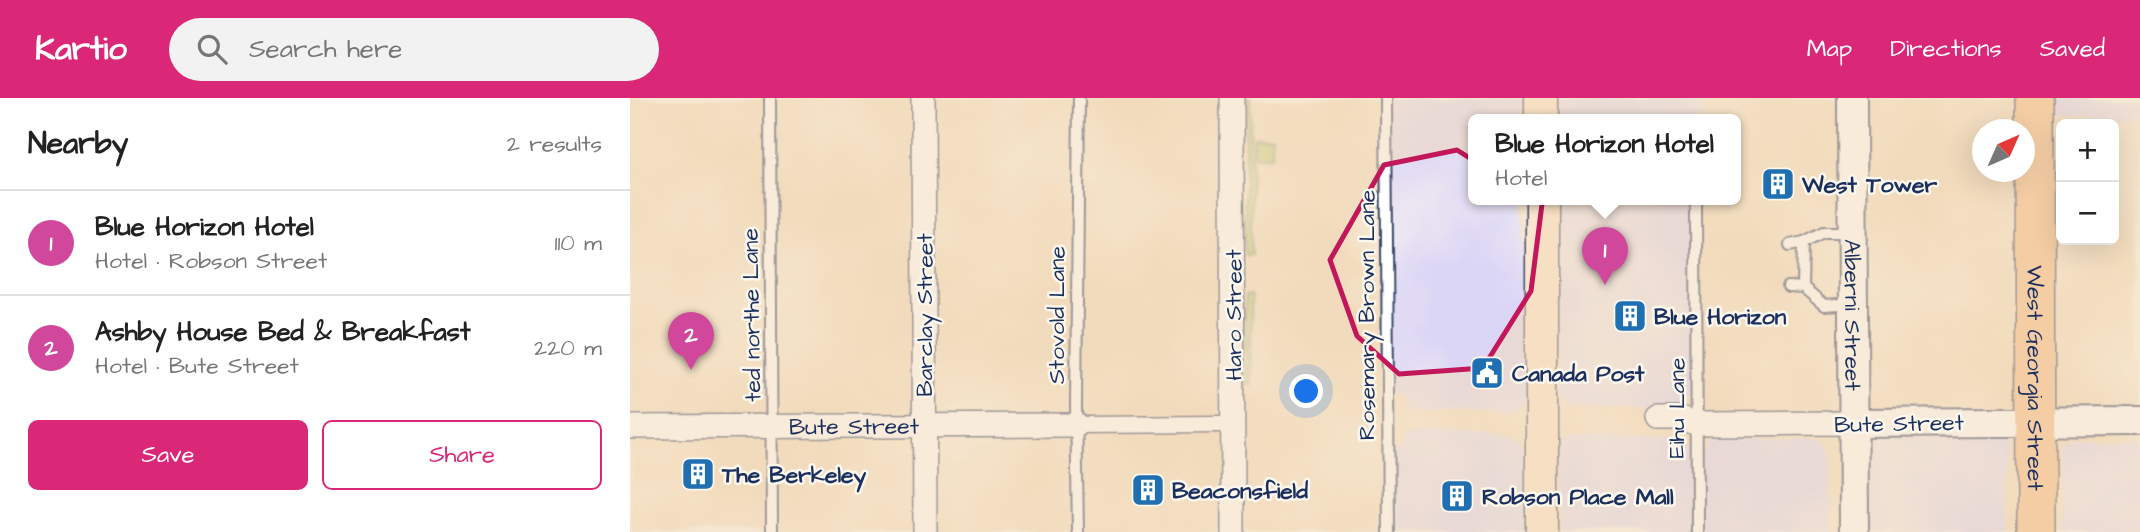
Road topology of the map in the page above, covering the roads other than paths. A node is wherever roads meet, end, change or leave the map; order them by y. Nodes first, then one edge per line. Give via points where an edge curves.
1 (770, 98) edge
2 (923, 98) edge
3 (1079, 98) edge
4 (1232, 98) edge
5 (1386, 98) edge
6 (1852, 98) edge
7 (2035, 98) edge
8 (1542, 205) edge
9 (1696, 205) edge
10 (1853, 232) junction
11 (1804, 242) junction
12 (1790, 245) dead end
13 (1787, 286) dead end
14 (1803, 288) junction
15 (1853, 304) junction
16 (1658, 418) dead end
17 (2140, 421) edge
18 (2035, 422) junction
19 (1854, 423) junction
20 (1696, 424) junction
21 (1079, 425) junction
22 (1220, 425) dead end
23 (925, 426) junction
24 (630, 427) edge
25 (773, 427) junction
26 (772, 532) edge
27 (925, 532) edge
28 (1078, 532) edge
29 (1233, 532) edge
30 (1389, 532) edge
31 (1542, 532) edge
32 (1698, 532) edge
33 (1854, 532) edge
34 (2036, 532) edge

1 - 25 lane, ted northe Lane
2 - 23 street, Barclay Street
3 - 21 lane, Stovold Lane
4 - 29 street, Haro Street
5 - 30 lane, Rosemary Brown Lane
6 - 10 street, Alberni Street
7 - 18 highway, West Georgia Street
8 - 31 main road
9 - 20 lane, Eihu Lane
10 - 11 lane via 1824,232
10 - 15 street, Alberni Street
11 - 12 lane
11 - 14 lane
13 - 14 lane
14 - 15 lane via 1824,306
15 - 19 street, Alberni Street
16 - 20 street, Bute Street
17 - 18 street, Bute Street
18 - 19 street, Bute Street
18 - 34 highway, West Georgia Street
19 - 20 street, Bute Street
19 - 33 street, Alberni Street
20 - 32 lane, Eihu Lane
21 - 22 street, Bute Street
21 - 23 street, Bute Street
21 - 28 lane, Stovold Lane
23 - 25 street, Bute Street
23 - 27 street, Barclay Street
24 - 25 street, Bute Street
25 - 26 lane, ted northe Lane

